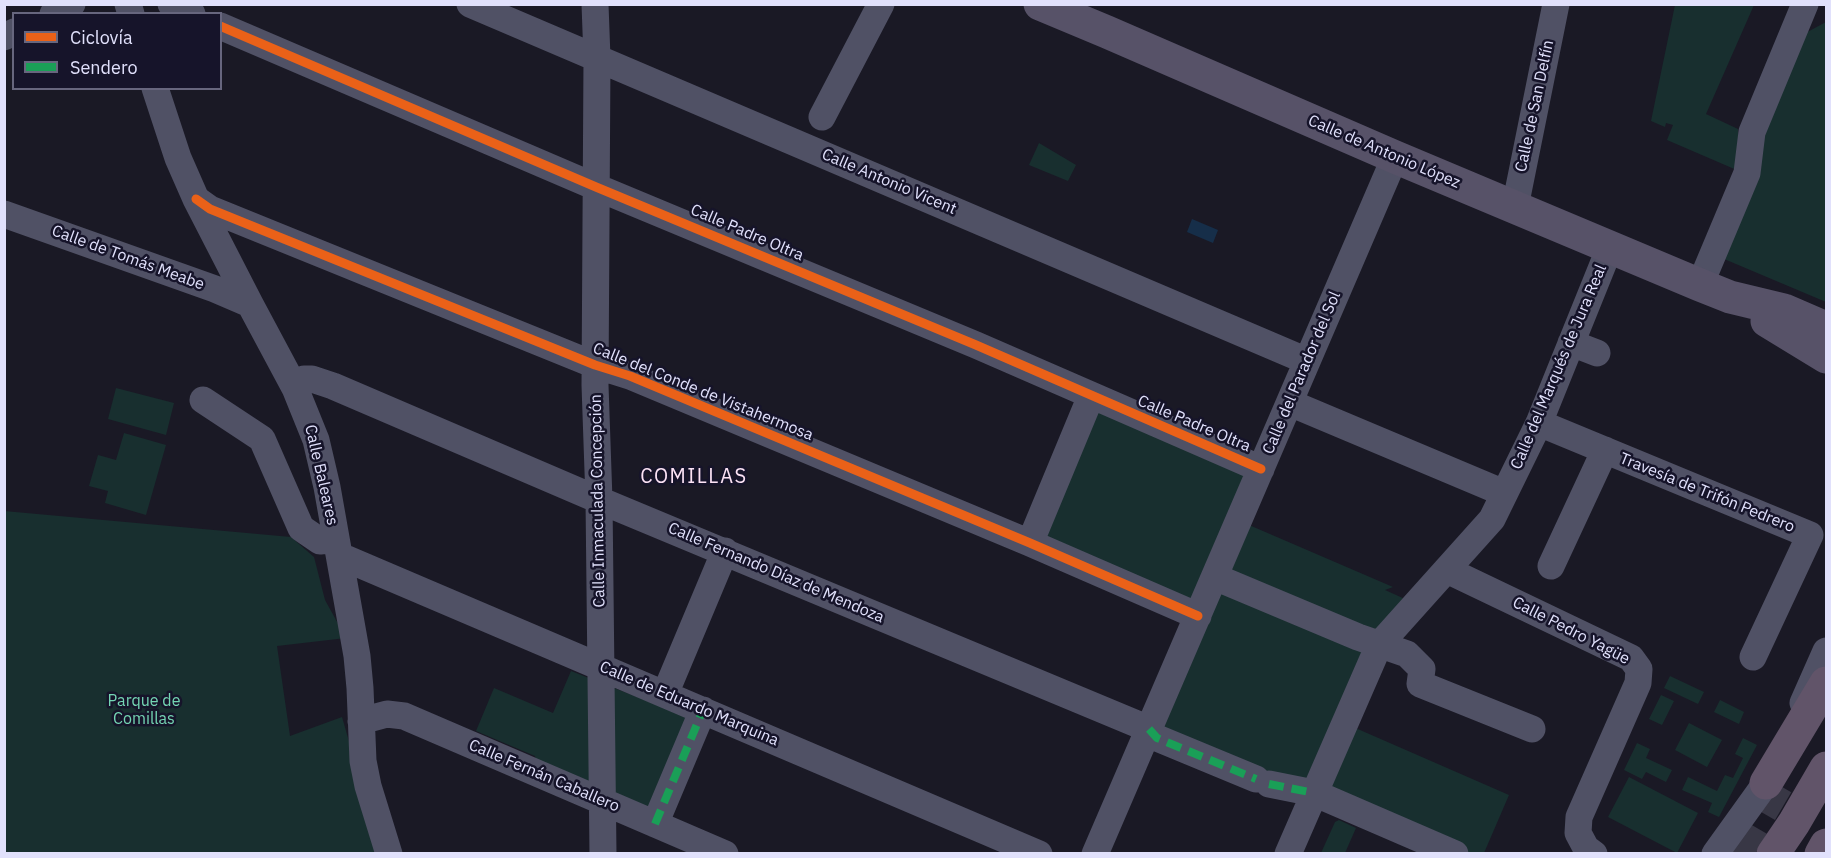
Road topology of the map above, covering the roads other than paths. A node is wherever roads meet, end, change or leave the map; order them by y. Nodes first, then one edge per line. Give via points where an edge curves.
1 (72, 4) edge
2 (171, 4) edge
3 (470, 4) edge
4 (595, 4) edge
5 (881, 4) edge
6 (1040, 4) edge
7 (1556, 4) edge
8 (1805, 4) edge
9 (57, 12) edge
10 (188, 12) edge
11 (1077, 12) edge
12 (222, 27) edge
13 (597, 58) junction
14 (156, 90) edge
15 (822, 117) dead end
16 (1395, 157) junction
17 (596, 187) junction
18 (196, 199) junction
19 (1515, 207) junction
20 (4, 214) edge
21 (1610, 247) junction
22 (1700, 285) junction
23 (1730, 297) junction
24 (249, 304) junction
25 (1827, 328) edge
26 (1571, 343) junction
27 (1597, 353) dead end
28 (1827, 357) edge
29 (1307, 362) junction
30 (595, 365) junction
31 (295, 388) junction
32 (1091, 396) junction
33 (203, 400) dead end
34 (1290, 403) junction
35 (1539, 423) junction
36 (1605, 450) junction
37 (1261, 469) junction
38 (1504, 494) junction
39 (599, 500) junction
40 (1030, 543) junction
41 (338, 547) junction
42 (725, 552) junction
43 (1551, 566) dead end
44 (1447, 570) junction
45 (1215, 577) junction
46 (1198, 616) junction
47 (1379, 645) junction
48 (1827, 651) edge
49 (1753, 657) dead end
50 (601, 667) junction
51 (1827, 683) edge
52 (665, 694) junction
53 (703, 710) junction
54 (361, 721) junction
55 (1149, 729) junction
56 (1532, 729) dead end
57 (1827, 768) edge
58 (1766, 783) junction
59 (1314, 793) junction
60 (603, 802) junction
61 (655, 824) junction
62 (1827, 845) edge
63 (389, 854) edge
64 (603, 854) edge
65 (724, 854) edge
66 (1039, 854) edge
67 (1095, 854) edge
68 (1288, 854) edge
69 (1455, 854) edge
70 (1593, 854) edge
71 (1715, 854) edge
72 (1773, 854) edge
73 (1821, 854) edge

1 - 9 street
2 - 10 street
3 - 13 street, Calle Antonio Vicent
4 - 13 street, Calle Inmaculada Concepción
5 - 15 street
6 - 11 main road, Calle de Antonio López
7 - 19 street, Calle de San Delfín
8 - 22 street via 1752,132 1747,173
11 - 16 main road, Calle de Antonio López
12 - 17 street, Calle Padre Oltra
13 - 17 street, Calle Inmaculada Concepción
13 - 29 street, Calle Antonio Vicent
14 - 18 street, Calle Baleares
16 - 19 main road, Calle de Antonio López
16 - 29 street, Calle del Parador del Sol
17 - 30 street, Calle Inmaculada Concepción
17 - 32 street, Calle Padre Oltra
18 - 24 street, Calle Baleares
18 - 30 street, Calle del Conde de Vistahermosa via 210,209
19 - 21 main road, Calle de Antonio López
20 - 24 street, Calle de Tomás Meabe
21 - 22 main road, Calle de Antonio López
21 - 26 street, Calle del Marqués de Jura Real
22 - 23 main road, Calle de Antonio López
23 - 25 main road, Calle de Antonio López via 1784,310
23 - 28 main road, Calle de Antonio López
24 - 31 street, Calle Baleares
26 - 27 street
26 - 35 street, Calle del Marqués de Jura Real
29 - 34 street, Calle del Parador del Sol
30 - 39 street, Calle Inmaculada Concepción
30 - 40 street, Calle del Conde de Vistahermosa via 630,376
31 - 39 street, Calle Fernando Díaz de Mendoza via 304,379 320,381
31 - 41 street, Calle Baleares via 316,440
32 - 37 street, Calle Padre Oltra
32 - 40 street
33 - 41 street, Calle de Eduardo Marquina via 262,439 302,528 320,541
34 - 37 street, Calle del Parador del Sol
34 - 38 street
35 - 36 street, Travesía de Trifón Pedrero
35 - 38 street, Calle del Marqués de Jura Real
36 - 43 street, Travesía de Trifón Pedrero
36 - 49 street, Travesía de Trifón Pedrero via 1810,535
37 - 45 street, Calle del Parador del Sol
38 - 44 street, Calle del Marqués de Jura Real via 1492,519
39 - 42 street, Calle Fernando Díaz de Mendoza
39 - 50 street, Calle Inmaculada Concepción
40 - 46 street, Calle del Conde de Vistahermosa
41 - 50 street, Calle de Eduardo Marquina
41 - 54 street, Calle Baleares via 357,656
42 - 52 street
42 - 55 street, Calle Fernando Díaz de Mendoza
44 - 47 street, Calle del Marqués de Jura Real
44 - 70 street, Calle Pedro Yagüe via 1631,658 1639,669 1638,683 1579,817 1578,833
45 - 46 street, Calle del Parador del Sol
45 - 47 street
46 - 55 street, Calle del Parador del Sol
47 - 56 street via 1407,654 1422,669 1420,684
47 - 59 street, Calle del Marqués de Jura Real
48 - 58 street
50 - 52 street, Calle de Eduardo Marquina
50 - 60 street, Calle Inmaculada Concepción
51 - 58 highway
52 - 53 street, Calle de Eduardo Marquina
53 - 61 street
53 - 66 street, Calle de Eduardo Marquina
54 - 60 street, Calle Fernán Caballero via 387,714 404,716
54 - 63 street, Calle Baleares via 368,786
55 - 59 street, Calle Fernando Díaz de Mendoza via 1157,738 1263,781
55 - 67 street, Calle del Parador del Sol
57 - 72 highway
58 - 71 street
59 - 68 street, Calle del Marqués de Jura Real
59 - 69 street, Calle Fernando Díaz de Mendoza
60 - 61 street, Calle Fernán Caballero
60 - 64 street, Calle Inmaculada Concepción
61 - 65 street, Calle Fernán Caballero
62 - 73 highway

